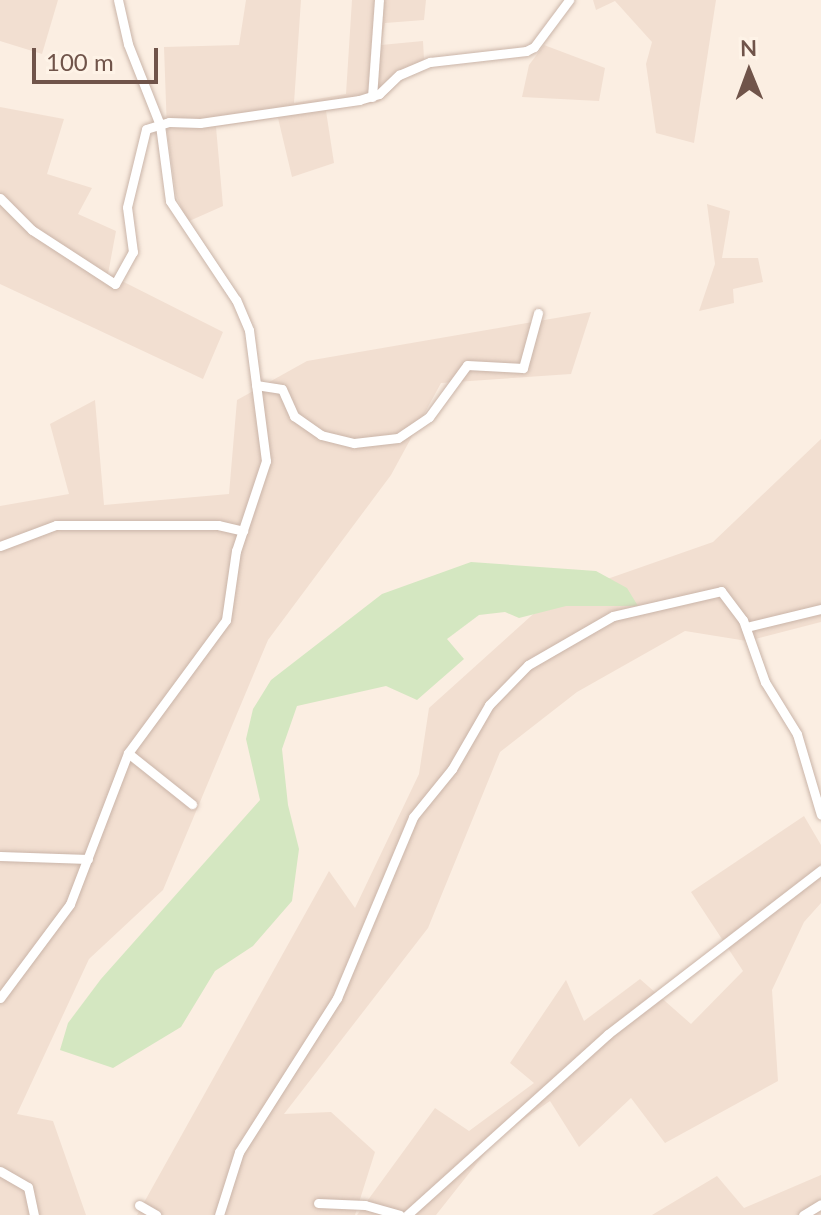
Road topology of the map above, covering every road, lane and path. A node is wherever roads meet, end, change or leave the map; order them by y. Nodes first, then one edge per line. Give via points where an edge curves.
1 (118, 0) edge
2 (379, 0) edge
3 (569, 0) edge
4 (372, 97) junction
5 (160, 125) junction
6 (0, 198) edge
7 (538, 313) dead end
8 (256, 385) junction
9 (243, 531) junction
10 (0, 546) edge
11 (821, 609) edge
12 (746, 627) junction
13 (128, 753) junction
14 (192, 804) dead end
15 (821, 815) edge
16 (0, 856) edge
17 (88, 859) junction
18 (821, 870) edge
19 (0, 998) edge
20 (0, 1171) edge
21 (318, 1203) dead end
22 (821, 1204) edge
23 (139, 1205) dead end
24 (34, 1215) edge
25 (156, 1215) edge
26 (219, 1215) edge
27 (400, 1215) edge
28 (407, 1215) edge
29 (803, 1215) edge

1 - 5 street via 128,44
2 - 4 street
3 - 4 street via 534,47 430,62 399,75
4 - 5 street
5 - 6 street via 146,129 134,166 127,207 133,252 115,284 32,230
5 - 8 street via 170,201 245,318
7 - 8 street via 523,368 467,365 429,417 398,438 369,443 321,435 294,416 282,389
8 - 9 street via 266,461
9 - 10 street via 218,525 64,524 39,527
9 - 13 street via 226,620
11 - 12 street
12 - 15 street via 765,682 797,734
12 - 26 street via 721,591 625,613 577,633 502,688 404,833 337,998 239,1152
13 - 14 street
13 - 17 street
16 - 17 street
17 - 19 street via 61,921
18 - 28 street via 649,1000
20 - 24 street via 28,1187
21 - 27 street via 365,1205
22 - 29 street
23 - 25 street

